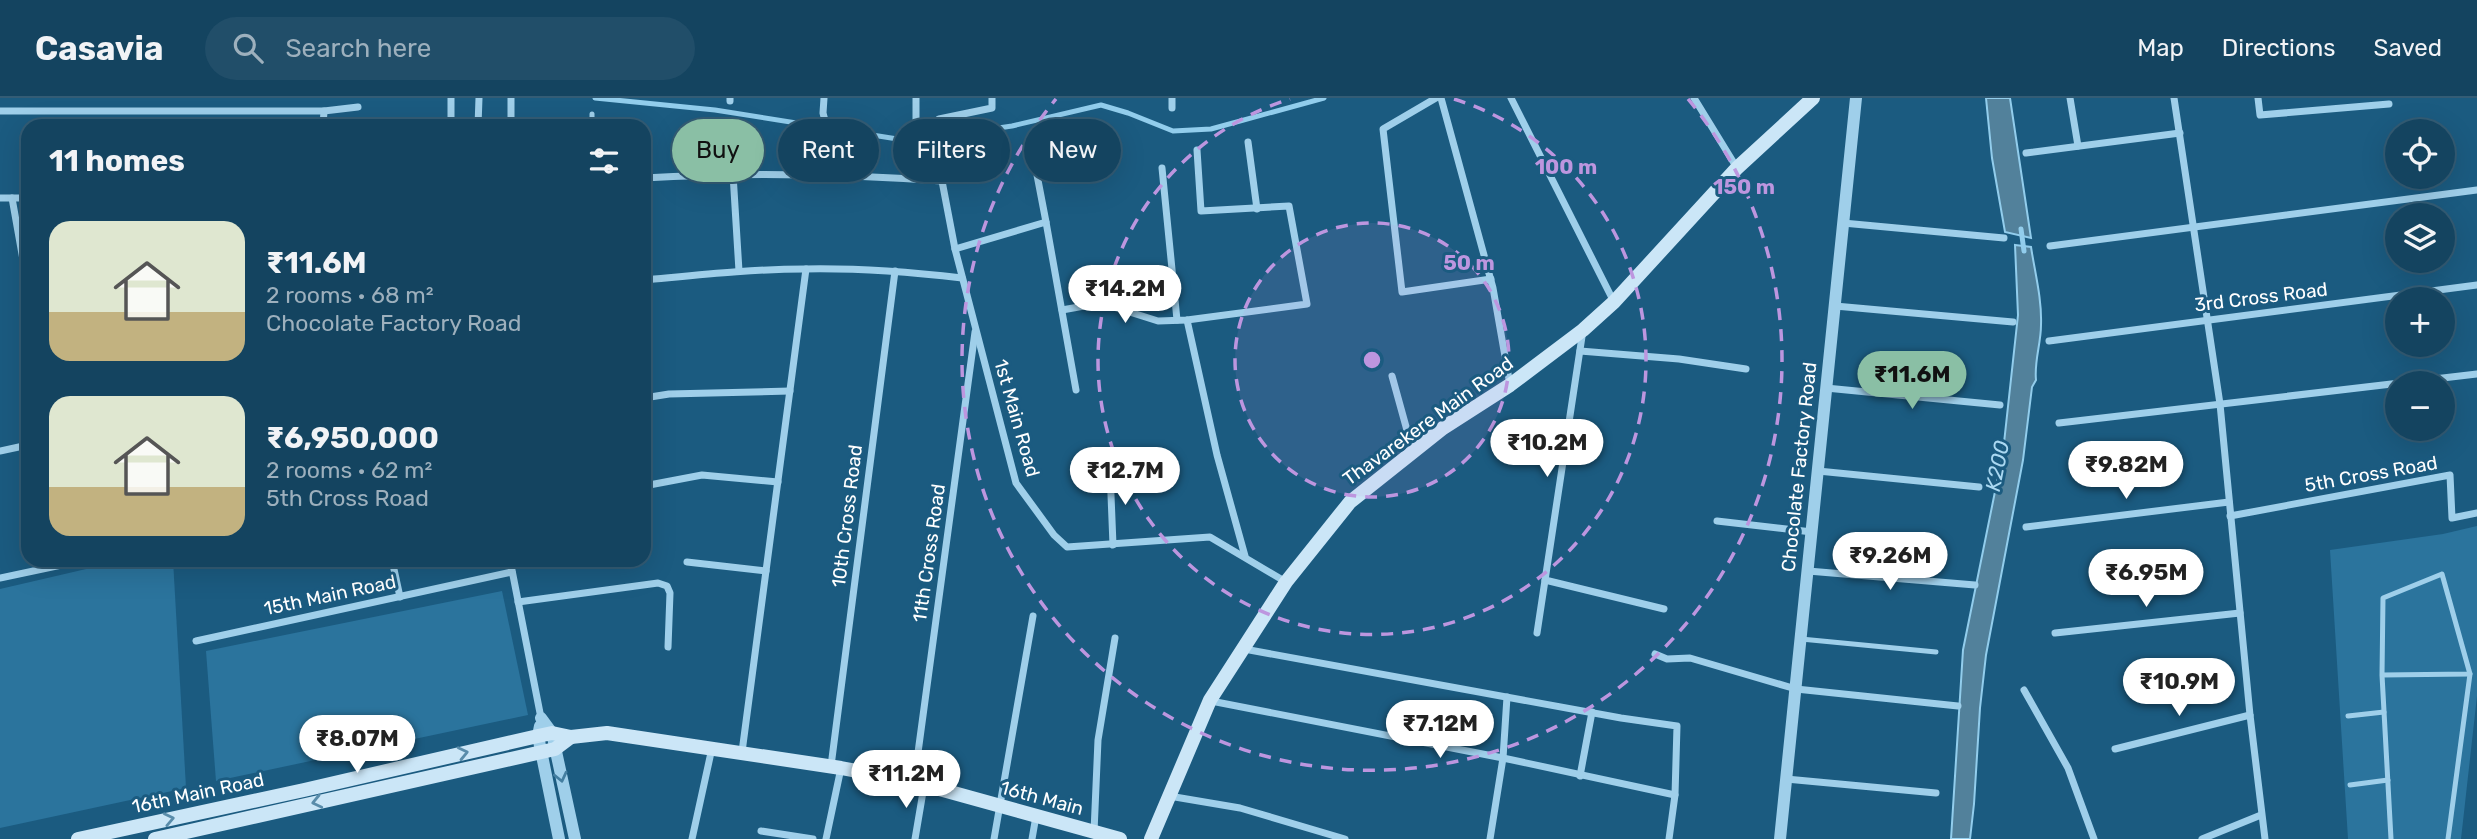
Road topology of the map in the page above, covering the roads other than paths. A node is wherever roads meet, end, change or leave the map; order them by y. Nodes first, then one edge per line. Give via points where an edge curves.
1 (451, 98) edge
2 (478, 98) edge
3 (511, 98) edge
4 (824, 98) edge
5 (916, 98) edge
6 (992, 98) edge
7 (1172, 98) edge
8 (1436, 98) edge
9 (1441, 98) edge
10 (1511, 98) edge
11 (1694, 98) edge
12 (1856, 98) edge
13 (2070, 98) edge
14 (2174, 98) edge
15 (2258, 98) edge
16 (1808, 100) edge
17 (2389, 104) dead end
18 (358, 107) dead end
19 (1172, 108) dead end
20 (0, 111) edge
21 (324, 111) junction
22 (592, 114) dead end
23 (323, 119) edge
24 (451, 119) edge
25 (478, 119) edge
26 (511, 119) edge
27 (592, 119) edge
28 (825, 119) edge
29 (916, 119) edge
30 (939, 119) edge
31 (2180, 133) junction
32 (1248, 142) dead end
33 (2078, 146) junction
34 (1197, 149) dead end
35 (2026, 153) dead end
36 (1162, 168) dead end
37 (1737, 168) junction
38 (672, 177) edge
39 (651, 178) edge
40 (733, 182) edge
41 (942, 182) edge
42 (1038, 182) edge
43 (2477, 190) edge
44 (0, 198) edge
45 (12, 198) junction
46 (21, 198) edge
47 (1257, 209) junction
48 (1046, 222) junction
49 (1843, 223) junction
50 (2192, 226) junction
51 (2004, 238) dead end
52 (2050, 246) dead end
53 (21, 249) edge
54 (955, 249) junction
55 (806, 269) junction
56 (739, 271) junction
57 (895, 271) junction
58 (962, 278) junction
59 (651, 279) edge
60 (1491, 279) junction
61 (2477, 285) edge
62 (1614, 302) junction
63 (1835, 306) junction
64 (1062, 310) junction
65 (1177, 320) junction
66 (1186, 320) junction
67 (2208, 320) junction
68 (2013, 322) dead end
69 (975, 328) junction
70 (1583, 330) junction
71 (2049, 341) dead end
72 (1580, 351) junction
73 (1746, 369) dead end
74 (2477, 374) edge
75 (1392, 376) dead end
76 (1510, 385) junction
77 (1826, 388) junction
78 (1076, 390) dead end
79 (790, 391) junction
80 (651, 397) edge
81 (2220, 404) junction
82 (2000, 405) dead end
83 (2059, 423) dead end
84 (21, 446) edge
85 (0, 451) edge
86 (1413, 452) junction
87 (1110, 470) dead end
88 (1818, 471) junction
89 (778, 482) junction
90 (651, 485) edge
91 (1979, 487) dead end
92 (2229, 502) junction
93 (2477, 513) edge
94 (2230, 516) junction
95 (1717, 521) dead end
96 (2026, 527) dead end
97 (1812, 532) junction
98 (1112, 545) junction
99 (1245, 556) junction
100 (687, 562) dead end
101 (53, 567) edge
102 (394, 567) edge
103 (511, 567) edge
104 (766, 570) junction
105 (1808, 571) junction
106 (512, 572) junction
107 (0, 578) edge
108 (1545, 580) junction
109 (1286, 582) junction
110 (1975, 585) dead end
111 (400, 597) junction
112 (518, 602) junction
113 (1664, 609) dead end
114 (2240, 613) junction
115 (1033, 616) dead end
116 (1537, 633) dead end
117 (2055, 634) dead end
118 (1115, 638) dead end
119 (1801, 639) junction
120 (196, 640) dead end
121 (668, 647) dead end
122 (1243, 649) junction
123 (1936, 652) dead end
124 (1655, 654) dead end
125 (2470, 674) junction
126 (2382, 675) junction
127 (1796, 689) junction
128 (2024, 690) dead end
129 (1507, 697) junction
130 (1210, 701) junction
131 (1958, 706) dead end
132 (1592, 712) junction
133 (2384, 712) junction
134 (2250, 715) junction
135 (2348, 716) dead end
136 (541, 718) joint
137 (545, 735) junction
138 (571, 737) junction
139 (712, 747) junction
140 (2115, 749) dead end
141 (548, 750) junction
142 (742, 752) junction
143 (1503, 758) junction
144 (836, 767) junction
145 (1580, 776) junction
146 (1786, 779) junction
147 (2388, 780) junction
148 (919, 784) junction
149 (2350, 785) dead end
150 (1936, 793) dead end
151 (1675, 795) junction
152 (1170, 796) junction
153 (999, 806) junction
154 (2261, 815) junction
155 (1036, 816) junction
156 (761, 831) dead end
157 (1094, 832) junction
158 (78, 839) edge
159 (155, 839) edge
160 (559, 839) edge
161 (575, 839) edge
162 (692, 839) edge
163 (813, 839) edge
164 (826, 839) edge
165 (915, 839) edge
166 (994, 839) edge
167 (1031, 839) edge
168 (1120, 839) edge
169 (1151, 839) edge
170 (1345, 839) edge
171 (1490, 839) edge
172 (1668, 839) edge
173 (1780, 839) edge
174 (2094, 839) edge
175 (2202, 839) edge
176 (2265, 839) edge
177 (2391, 839) edge
178 (2448, 839) edge

1 - 24 street
2 - 25 street
3 - 26 street
4 - 28 street
5 - 29 street
6 - 30 street via 992,108
7 - 19 street
8 - 60 street via 1382,128 1402,292
9 - 60 street
10 - 62 street
11 - 37 street
12 - 49 street, Chocolate Factory Road
13 - 33 street
14 - 31 street
15 - 17 street via 2260,115
16 - 37 main road, Thavarekere Main Road
18 - 21 street
20 - 21 street
21 - 23 street
22 - 27 lane
31 - 33 street
31 - 50 street
32 - 47 street
33 - 35 street
34 - 47 street via 1201,211
36 - 65 street
37 - 62 main road, Thavarekere Main Road
38 - 39 street
40 - 56 street
41 - 54 street, 1st Main Road
42 - 48 street
43 - 50 street
44 - 45 street
45 - 46 street
45 - 53 street
47 - 66 street via 1289,206 1307,304
48 - 54 street
48 - 64 street
49 - 51 street
49 - 63 street, Chocolate Factory Road
50 - 52 street
50 - 67 street
54 - 58 street, 1st Main Road
55 - 56 street
55 - 57 street
55 - 79 street
56 - 59 street
57 - 58 street
57 - 144 street, 10th Cross Road
58 - 69 street, 1st Main Road
60 - 76 street
61 - 67 street, 3rd Cross Road
62 - 70 main road, Thavarekere Main Road
63 - 68 street
63 - 77 street, Chocolate Factory Road
64 - 65 street via 1101,303 1158,320
64 - 78 street
65 - 66 street
66 - 99 street
67 - 71 street, 3rd Cross Road
67 - 81 street
69 - 98 street, 1st Main Road via 1016,483 1067,547
69 - 148 street, 11th Cross Road
70 - 72 street
70 - 76 main road, Thavarekere Main Road
72 - 73 street
72 - 108 street
74 - 81 street
75 - 86 street
76 - 86 main road, Thavarekere Main Road
77 - 82 street
77 - 88 street, Chocolate Factory Road
79 - 80 street
79 - 89 street
81 - 83 street
81 - 92 street
84 - 85 street
86 - 109 main road, Thavarekere Main Road via 1350,502
87 - 98 street
88 - 91 street
88 - 97 street, Chocolate Factory Road
89 - 90 street via 702,475
89 - 104 street
92 - 94 street
92 - 96 street
93 - 94 street, 5th Cross Road via 2452,518 2450,475
94 - 114 street
95 - 97 street
97 - 105 street, Chocolate Factory Road
98 - 99 street, 1st Main Road via 1210,537
99 - 109 street, 1st Main Road
100 - 104 street
101 - 107 street
102 - 111 street
103 - 106 street
104 - 142 street
105 - 110 street
105 - 119 street, Chocolate Factory Road
106 - 111 street, 15th Main Road
106 - 112 street
108 - 113 street
108 - 116 street
109 - 122 main road, Thavarekere Main Road
111 - 120 street, 15th Main Road
112 - 121 street via 658,583 670,593
112 - 136 street
114 - 117 street
114 - 134 street
115 - 153 street
118 - 157 street via 1098,740
119 - 123 lane
119 - 127 street, Chocolate Factory Road
122 - 129 street
122 - 130 main road, Thavarekere Main Road
124 - 127 street via 1667,659 1690,658
125 - 126 lane
125 - 126 lane via 2442,574 2384,598
125 - 178 lane
126 - 133 lane
127 - 131 street
127 - 146 street, Chocolate Factory Road
128 - 174 street via 2068,768
129 - 132 street
129 - 143 street
130 - 143 street
130 - 152 main road, Thavarekere Main Road
132 - 145 street
132 - 151 street via 1677,726
133 - 135 lane
133 - 147 lane
134 - 140 street
134 - 154 street
136 - 137 street
137 - 138 main road, 16th Main Road
137 - 141 street
158 -> 137 main road, 16th Main Road
138 - 139 main road, 16th Main Road via 607,733
138 - 141 main road, 16th Main Road
139 - 142 main road, 16th Main Road
139 - 162 street
141 -> 159 main road, 16th Main Road
141 - 160 street
141 -> 161 street
142 - 144 main road, 16th Main Road
143 - 145 street
143 - 171 street
144 - 148 main road, 16th Main Road
144 - 164 street, 10th Cross Road
145 - 151 street
146 - 150 street
146 - 173 street, Chocolate Factory Road
147 - 149 lane
147 - 177 lane
148 - 153 main road, 16th Main
148 - 165 street, 11th Cross Road
151 - 172 street
152 - 169 main road, Thavarekere Main Road
152 - 170 street via 1240,808
153 - 155 main road, 16th Main
153 - 166 street
154 - 175 street
154 - 176 street
155 - 157 main road, 16th Main
155 - 167 street
156 - 163 street
157 - 168 main road, 16th Main

